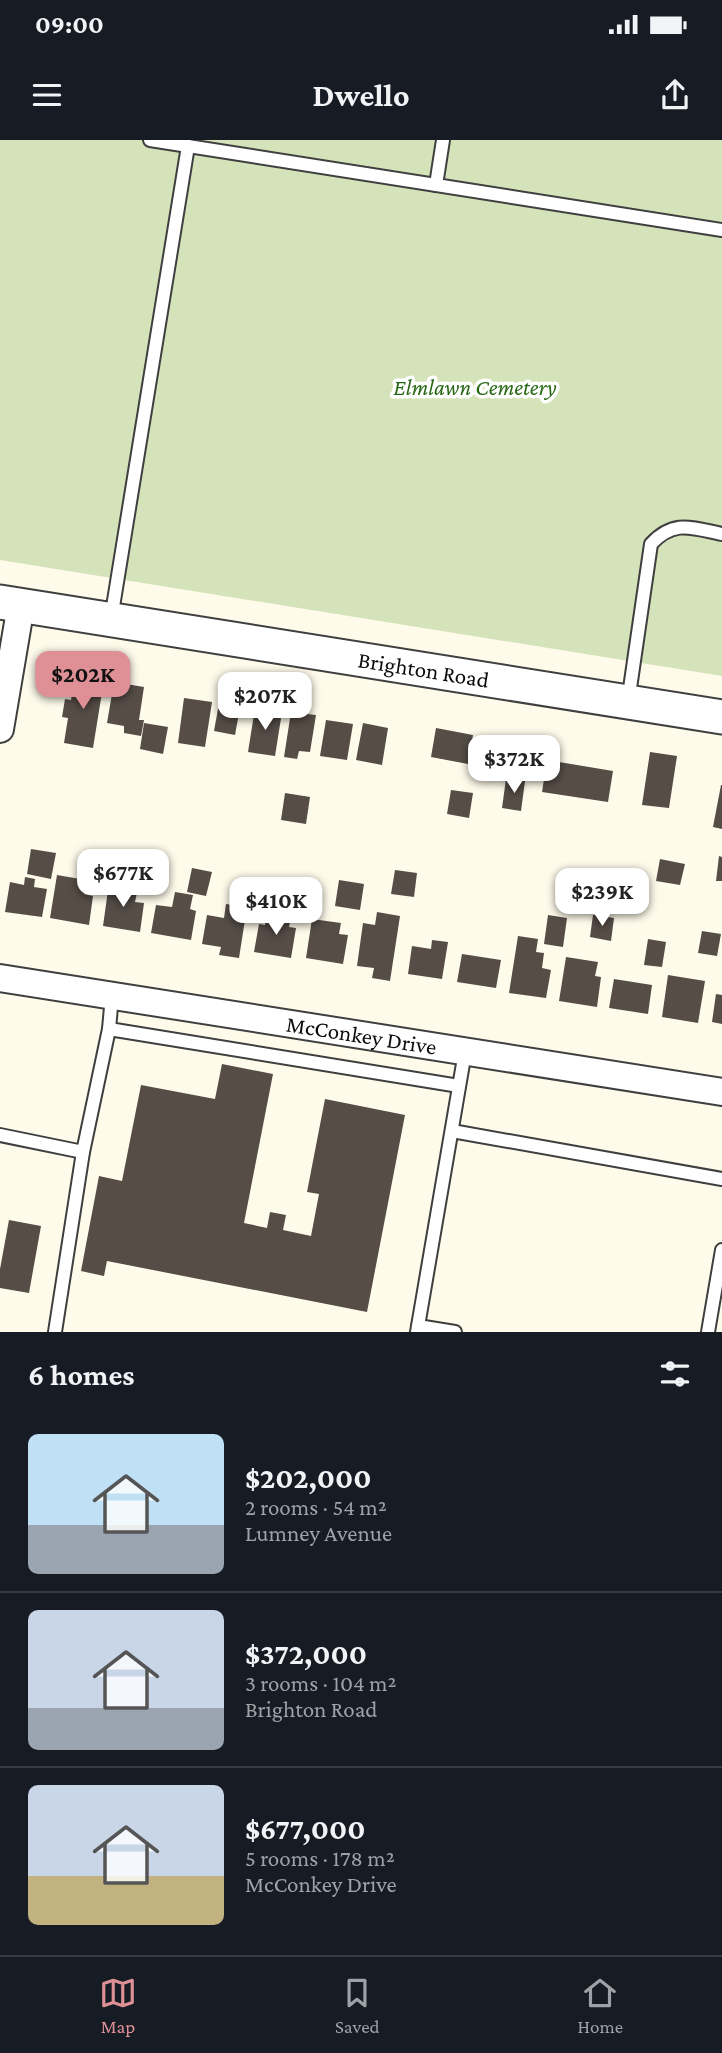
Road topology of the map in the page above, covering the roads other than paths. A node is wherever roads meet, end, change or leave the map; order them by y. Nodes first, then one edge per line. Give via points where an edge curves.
1 (150, 140) edge
2 (443, 140) edge
3 (188, 146) junction
4 (436, 185) junction
5 (722, 230) edge
6 (722, 534) edge
7 (11, 603) edge
8 (111, 620) junction
9 (628, 702) junction
10 (722, 717) edge
11 (0, 729) edge
12 (0, 978) edge
13 (112, 996) junction
14 (108, 1029) junction
15 (466, 1052) junction
16 (459, 1086) junction
17 (722, 1092) edge
18 (452, 1131) junction
19 (0, 1135) edge
20 (83, 1152) junction
21 (722, 1179) edge
22 (722, 1250) edge
23 (417, 1329) edge
24 (55, 1332) edge
25 (455, 1332) edge
26 (708, 1332) edge

1 - 3 lane
2 - 4 lane
3 - 4 lane
3 - 8 lane
4 - 5 lane
6 - 9 lane via 678,526 651,544
7 - 8 street, Brighton Road
7 - 11 street
8 - 9 street, Brighton Road
9 - 10 street, Brighton Road
12 - 13 street, McConkey Drive
13 - 14 lane
13 - 15 street, McConkey Drive
14 - 16 lane
14 - 20 lane
15 - 16 lane
15 - 17 street, McConkey Drive
16 - 18 lane
18 - 21 lane
18 - 23 lane
19 - 20 lane
20 - 24 lane
22 - 26 lane
23 - 25 lane

